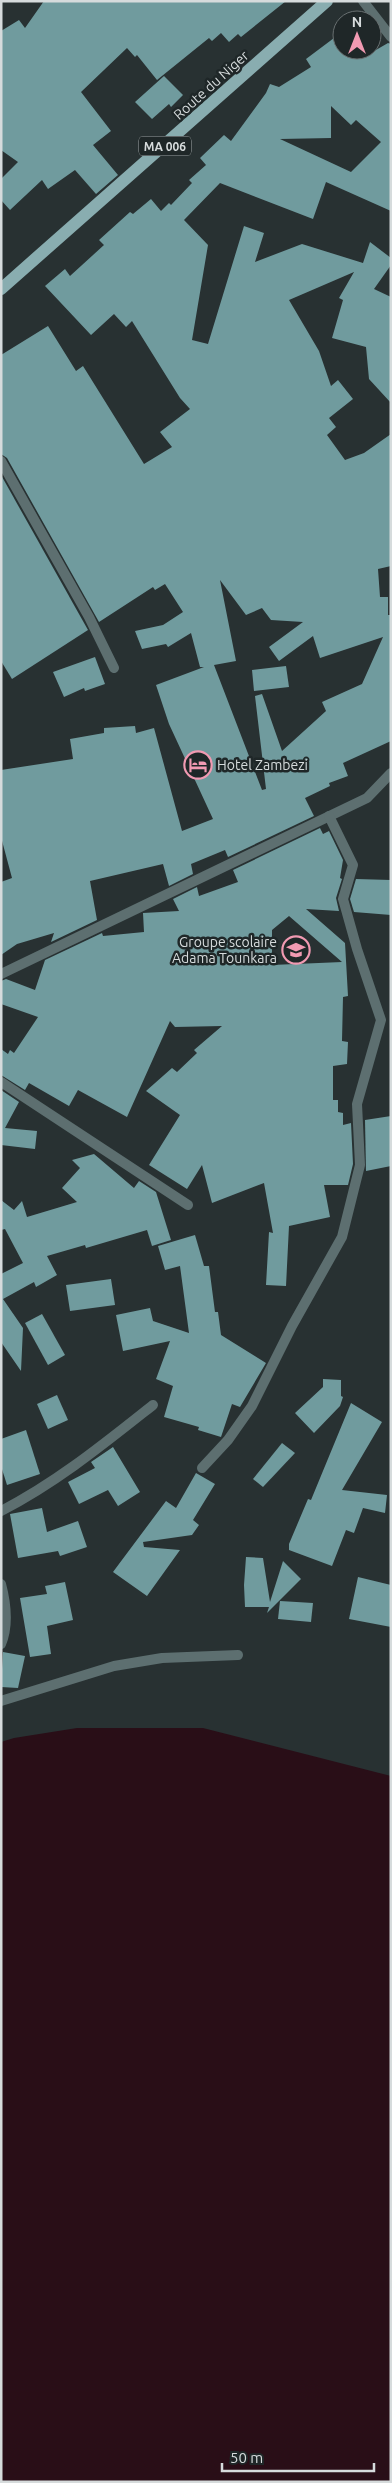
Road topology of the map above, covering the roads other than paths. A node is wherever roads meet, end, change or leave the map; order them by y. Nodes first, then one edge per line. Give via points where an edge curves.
1 (327, 1) edge
2 (363, 1) edge
3 (391, 37) edge
4 (1, 289) edge
5 (1, 461) edge
6 (114, 668) dead end
7 (389, 776) edge
8 (329, 816) junction
9 (1, 974) edge
10 (1, 1082) edge
11 (188, 1205) dead end
12 (153, 1405) dead end
13 (202, 1468) dead end
14 (1, 1511) edge
15 (1, 1584) edge
16 (1, 1644) edge
17 (238, 1655) dead end
18 (1, 1701) edge

1 - 4 main road, Route du Niger / MA 006
2 - 3 street
5 - 6 street
7 - 8 street via 367,798
8 - 9 street
8 - 13 street via 352,865 343,899 382,1020 357,1104 360,1165 342,1237 252,1406 228,1440
10 - 11 street
12 - 14 street via 98,1448
15 - 16 street via 6,1633
17 - 18 street via 162,1658 114,1666

